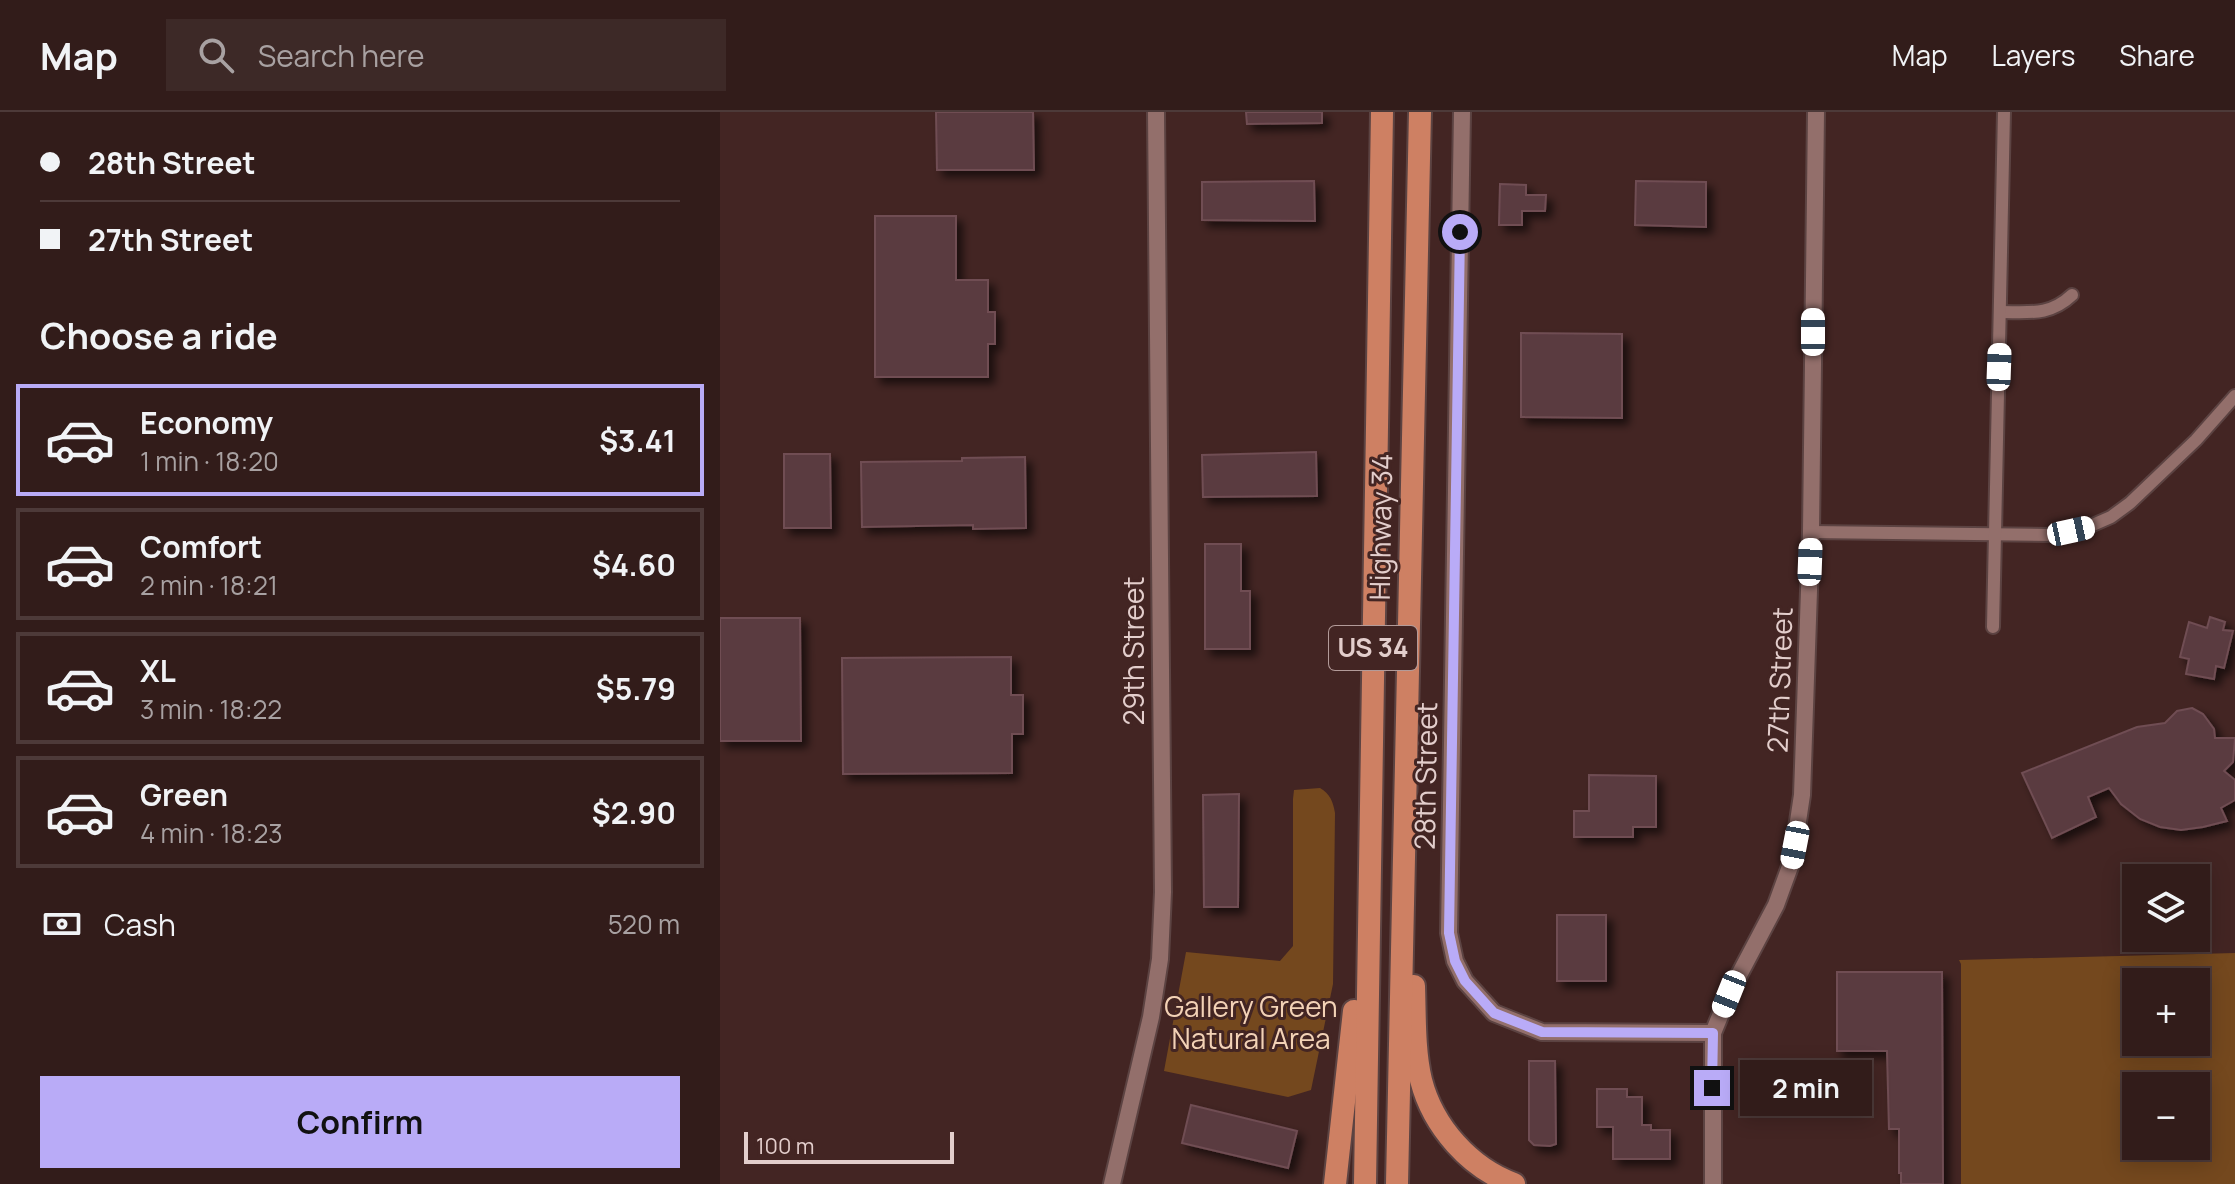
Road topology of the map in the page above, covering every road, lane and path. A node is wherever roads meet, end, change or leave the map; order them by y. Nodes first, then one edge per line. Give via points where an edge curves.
1 (1156, 112) edge
2 (1382, 112) edge
3 (1420, 112) edge
4 (1462, 112) edge
5 (1816, 112) edge
6 (2004, 112) edge
7 (2072, 295) dead end
8 (2001, 312) junction
9 (2235, 396) edge
10 (1811, 532) junction
11 (1997, 535) junction
12 (1993, 627) dead end
13 (1368, 887) junction
14 (1402, 913) junction
15 (1713, 1033) junction
16 (1112, 1184) edge
17 (1335, 1184) edge
18 (1365, 1184) edge
19 (1397, 1184) edge
20 (1514, 1184) edge
21 (1713, 1184) edge

1 - 16 street, 29th Street via 1163,892 1151,1017
2 - 13 highway, Highway 34 / US 34
3 - 14 highway, Highway 34 / US 34
4 - 15 street, 28th Street via 1449,933 1455,961 1494,1013 1542,1032
5 - 10 street, 27th Street
6 - 8 street
7 - 8 street via 2045,312
8 - 11 street
9 - 11 street via 2196,440 2111,517 2053,535
10 - 11 street
10 - 15 street, 27th Street via 1802,795 1792,861
11 - 12 street
13 - 17 highway
13 - 18 highway, Highway 34 / US 34
14 - 19 highway, Highway 34 / US 34
14 - 20 highway via 1413,946 1422,1081 1457,1146
15 - 21 street, 27th Street

